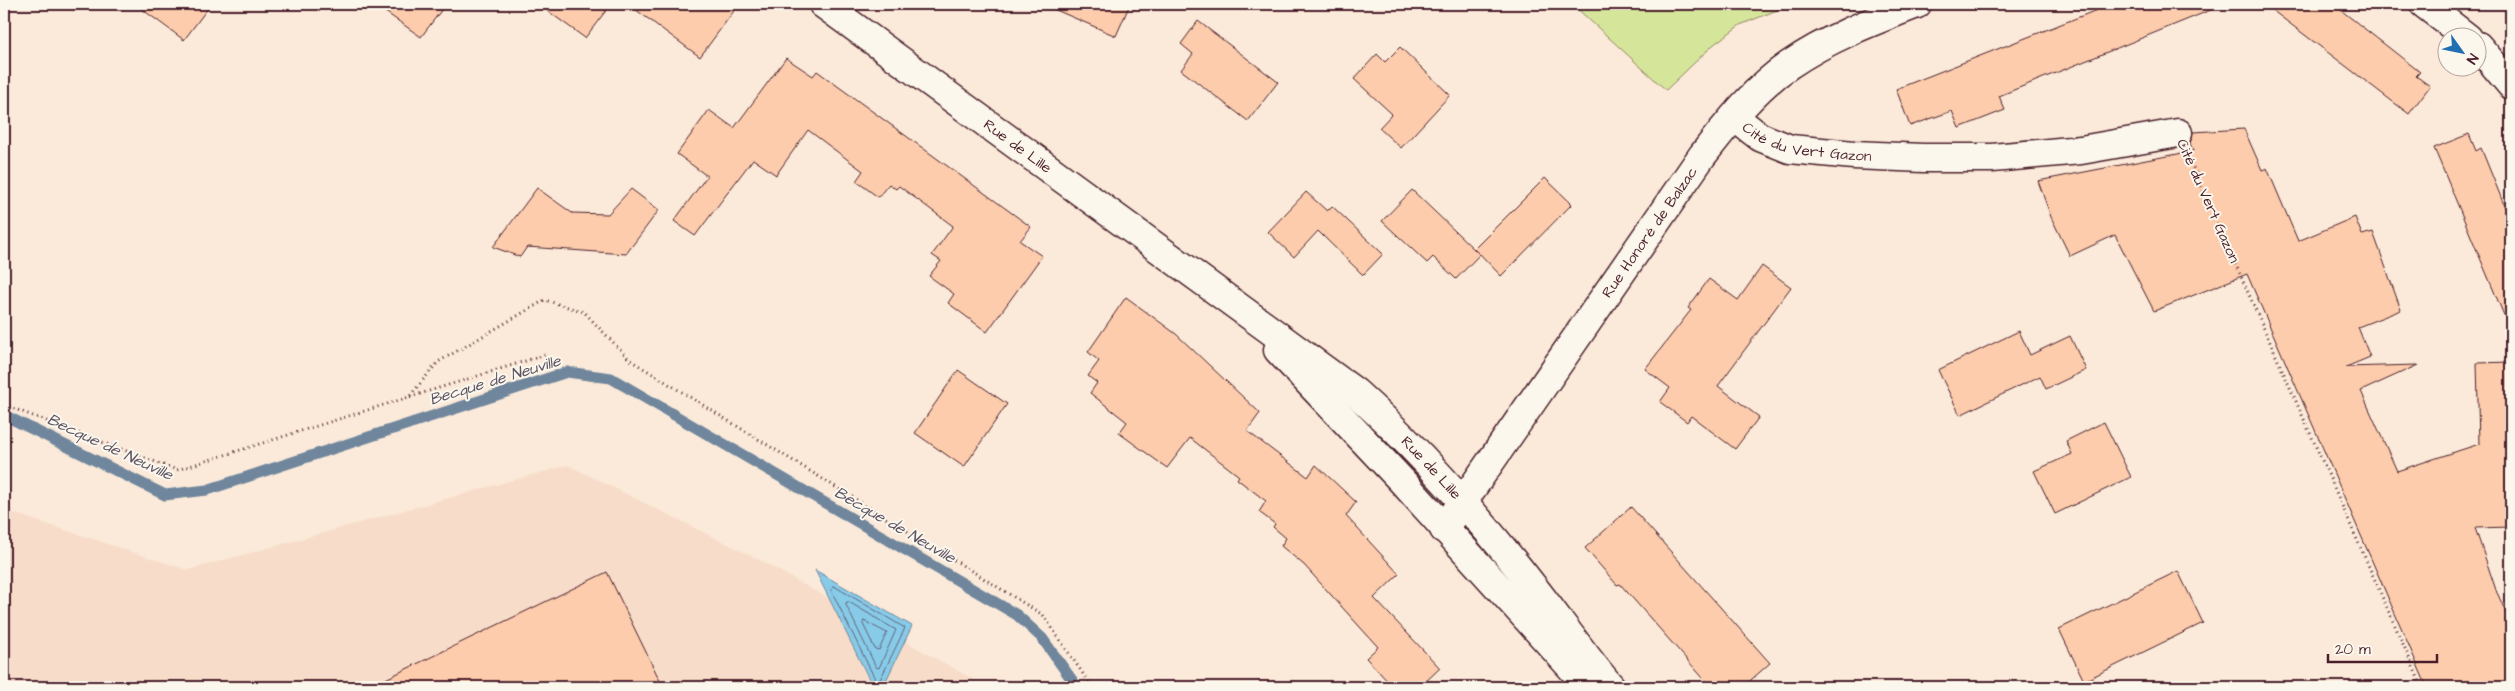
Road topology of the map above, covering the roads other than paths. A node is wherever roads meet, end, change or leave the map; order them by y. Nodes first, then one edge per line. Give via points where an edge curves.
1 (823, 4) edge
2 (1917, 4) edge
3 (2424, 4) edge
4 (2455, 28) edge
5 (2488, 58) edge
6 (2511, 85) edge
7 (1734, 117) junction
8 (2178, 133) road end
9 (1213, 290) junction
10 (1463, 502) junction
11 (1444, 529) junction
12 (1589, 687) edge
13 (1611, 687) edge

1 - 9 main road, Rue de Lille
2 - 7 main road, Rue Honoré de Balzac via 1844,34 1789,65
3 - 4 main road
5 - 6 main road
7 - 8 main road, Cité du Vert Gazon via 1760,137 1790,149 1923,158 1992,158 2071,151
7 - 10 main road, Rue Honoré de Balzac via 1696,164
9 - 10 main road, Rue de Lille via 1355,392
9 - 11 main road, Rue de Lille via 1272,344
10 - 11 main road, Rue Honoré de Balzac
10 - 13 main road, Rue de Lille
11 - 12 main road, Rue de Lille

